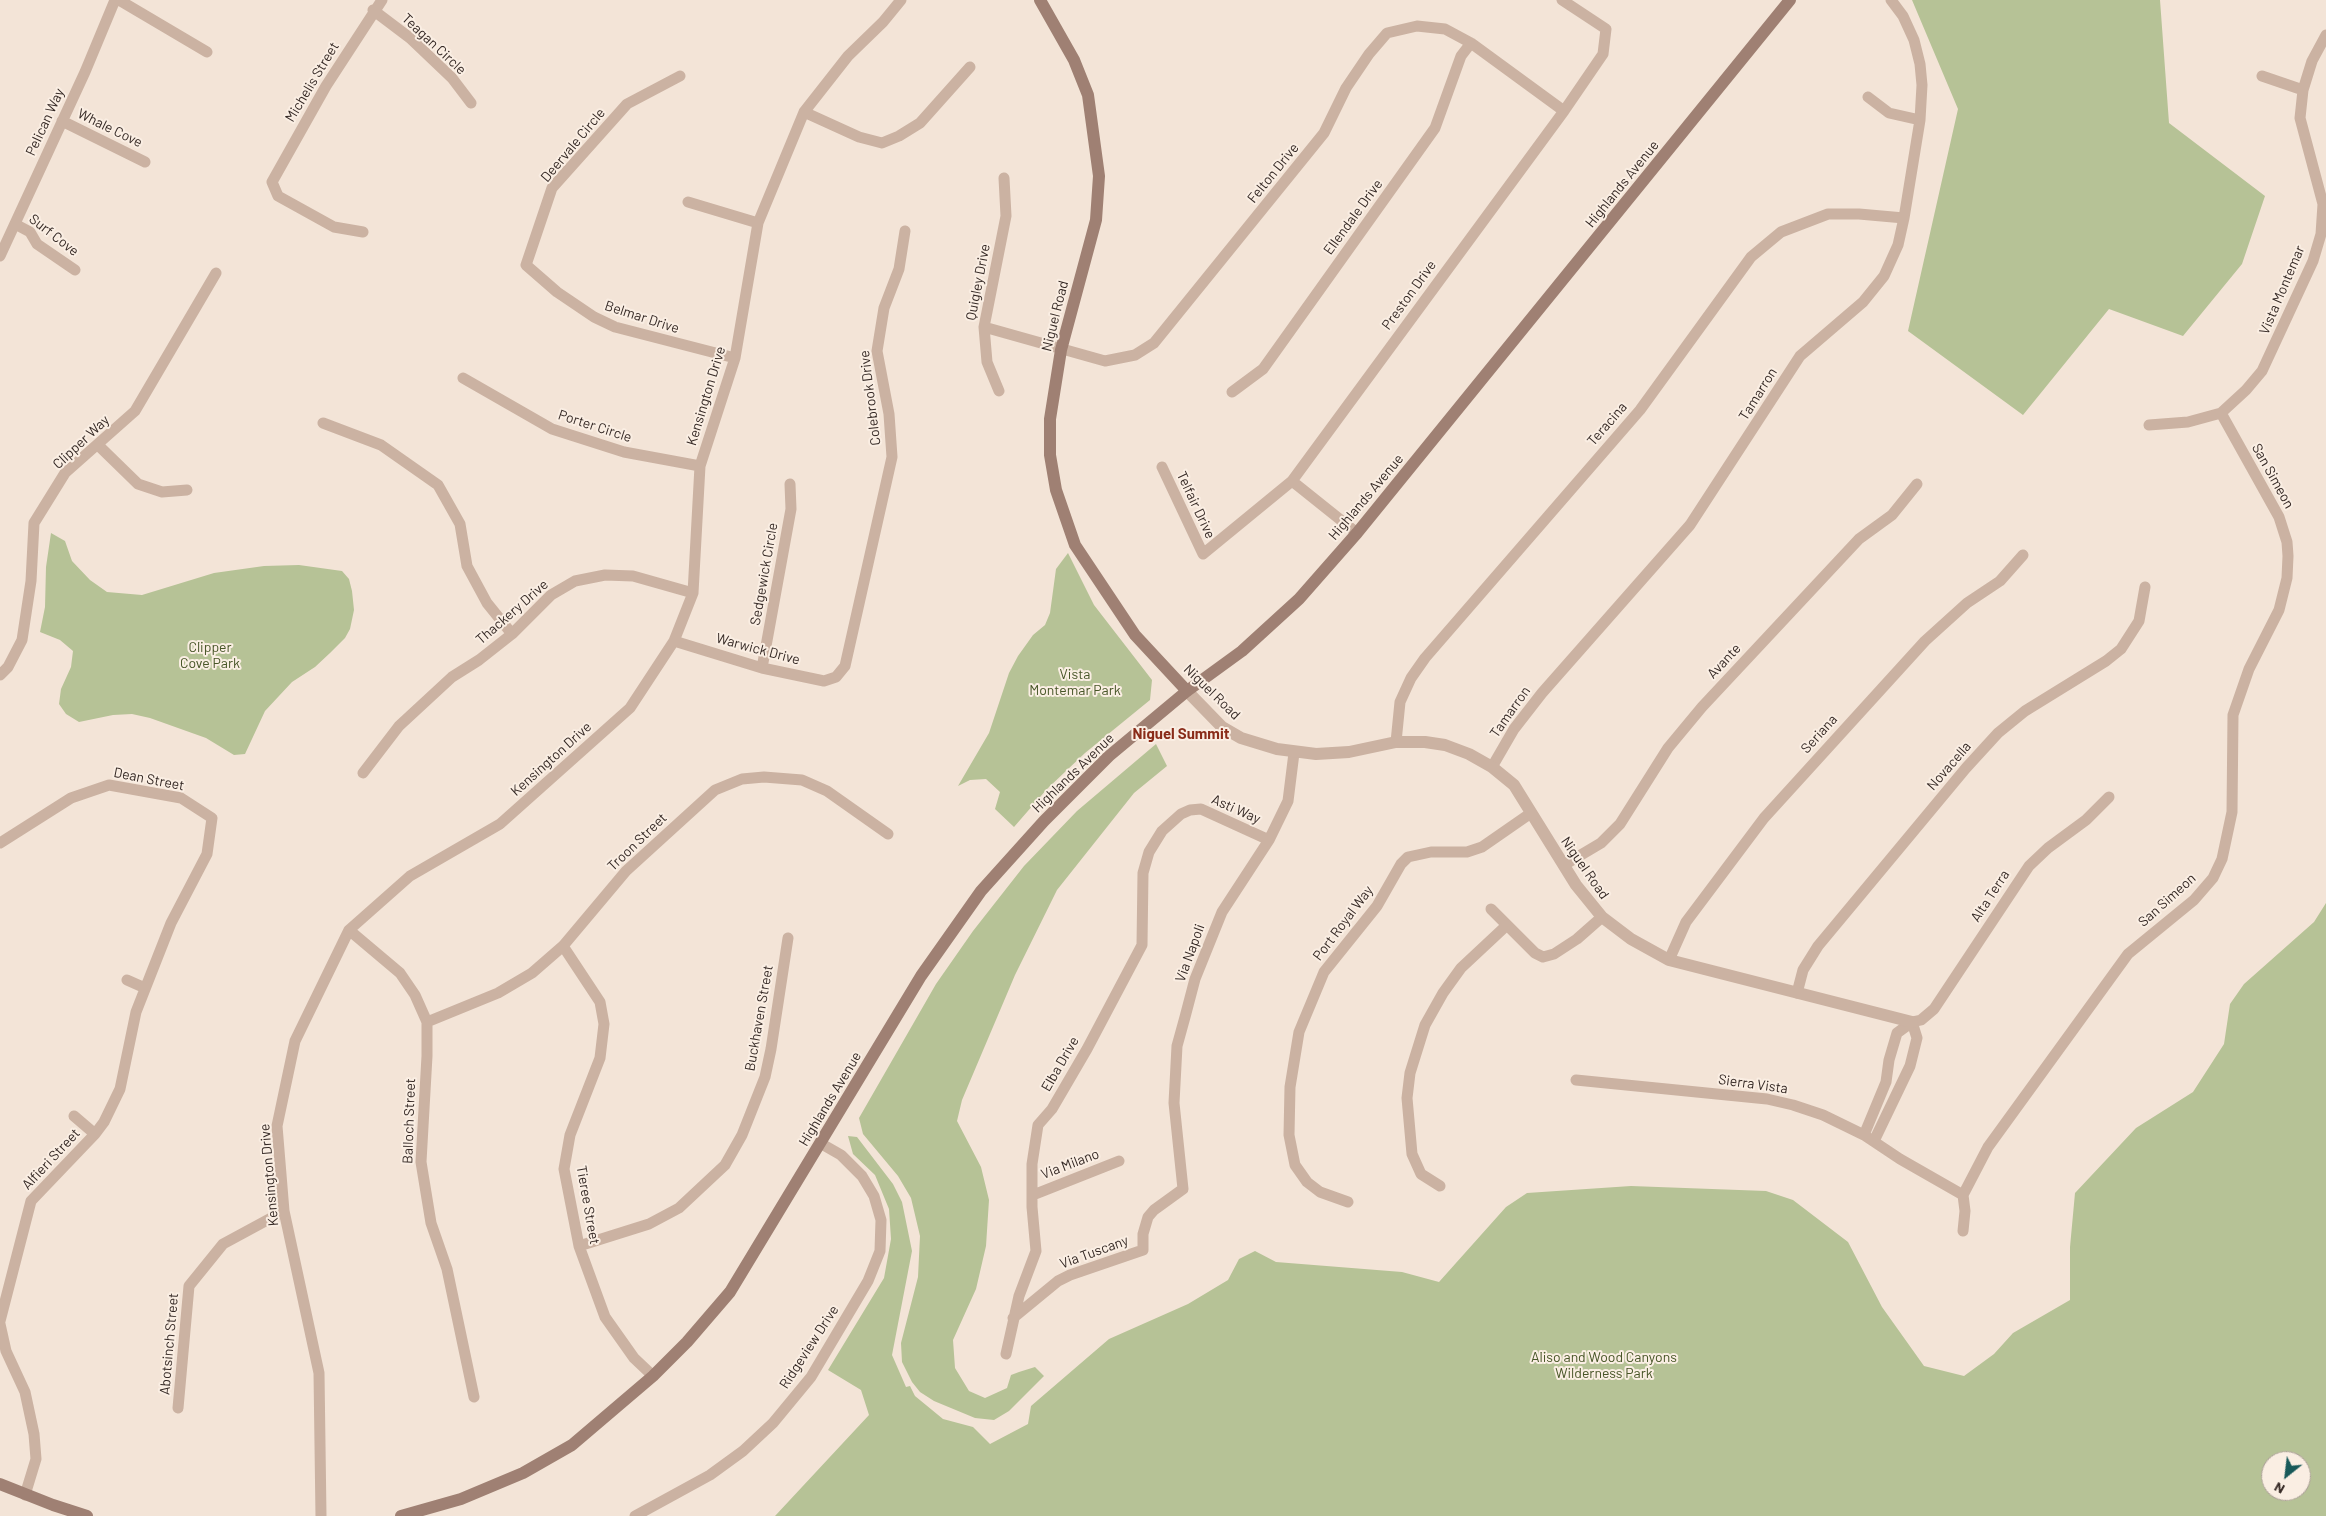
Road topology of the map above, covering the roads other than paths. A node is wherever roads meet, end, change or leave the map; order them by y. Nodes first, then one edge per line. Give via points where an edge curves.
1 (117, 0) edge
2 (382, 0) edge
3 (901, 0) edge
4 (1040, 0) edge
5 (1562, 0) edge
6 (1790, 0) edge
7 (1891, 0) edge
8 (373, 10) junction
9 (2326, 35) edge
10 (1471, 43) junction
11 (207, 52) dead end
12 (970, 67) dead end
13 (680, 76) dead end
14 (2262, 76) dead end
15 (2303, 90) junction
16 (1868, 97) dead end
17 (471, 103) dead end
18 (804, 112) junction
19 (1564, 112) junction
20 (1920, 120) junction
21 (62, 121) junction
22 (145, 162) dead end
23 (1004, 178) dead end
24 (688, 202) dead end
25 (1904, 218) junction
26 (15, 224) junction
27 (758, 224) junction
28 (905, 231) dead end
29 (363, 232) dead end
30 (0, 256) edge
31 (526, 264) joint
32 (74, 270) dead end
33 (216, 273) dead end
34 (984, 327) junction
35 (1061, 350) junction
36 (735, 358) junction
37 (463, 378) dead end
38 (999, 391) dead end
39 (1232, 392) dead end
40 (2222, 413) junction
41 (323, 423) dead end
42 (2149, 425) dead end
43 (98, 446) junction
44 (700, 466) junction
45 (1162, 468) dead end
46 (1292, 480) junction
47 (790, 484) dead end
48 (1917, 484) dead end
49 (187, 490) dead end
50 (1357, 533) junction
51 (1203, 554) joint
52 (2023, 555) dead end
53 (2144, 587) dead end
54 (693, 593) junction
55 (512, 634) junction
56 (674, 641) junction
57 (762, 668) junction
58 (0, 675) edge
59 (836, 677) joint
60 (1187, 691) junction
61 (1396, 742) junction
62 (1294, 753) junction
63 (1492, 767) junction
64 (363, 773) dead end
65 (2109, 797) dead end
66 (1190, 810) joint
67 (1531, 813) junction
68 (212, 818) joint
69 (888, 834) dead end
70 (1269, 840) junction
71 (0, 843) edge
72 (1564, 865) junction
73 (1491, 909) dead end
74 (1602, 917) junction
75 (1507, 925) junction
76 (349, 930) junction
77 (788, 938) dead end
78 (563, 946) junction
79 (1669, 960) junction
80 (127, 980) dead end
81 (145, 988) junction
82 (1797, 993) junction
83 (427, 1022) junction
84 (1912, 1022) junction
85 (1576, 1080) dead end
86 (74, 1116) dead end
87 (94, 1134) junction
88 (1869, 1138) junction
89 (820, 1143) junction
90 (1119, 1162) dead end
91 (1182, 1181) joint
92 (1440, 1186) dead end
93 (1033, 1195) junction
94 (1963, 1195) junction
95 (1348, 1202) dead end
96 (284, 1211) junction
97 (1963, 1231) dead end
98 (578, 1246) junction
99 (1012, 1318) junction
100 (0, 1322) edge
101 (1006, 1354) dead end
102 (653, 1376) junction
103 (474, 1397) dead end
104 (178, 1408) dead end
105 (0, 1484) edge
106 (25, 1495) junction
107 (87, 1516) edge
108 (321, 1516) edge
109 (401, 1516) edge
110 (635, 1516) edge

1 - 11 street
1 - 21 street, Pelican Way
2 - 8 street, Michelis Street
3 - 18 street, Kensington Drive via 884,22 848,56
4 - 35 main road, Niguel Road via 1074,60 1088,95 1100,176 1096,220
5 - 19 street, Preston Drive via 1606,29 1602,54
6 - 50 main road, Highlands Avenue
7 - 20 street, Tamarron via 1914,40 1920,64
8 - 17 street, Teagan Circle via 410,38 452,78
8 - 29 street, Michelis Street via 272,182 278,196 326,223
9 - 15 street, Vista Montemar via 2312,61
10 - 19 street, Felton Drive
10 - 35 street, Felton Drive via 1445,29 1417,26 1387,33 1346,88 1324,134 1154,343 1135,355 1105,361
10 - 39 street, Ellendale Drive via 1461,56 1435,128 1263,369
12 - 18 street via 920,122 882,143 859,137
13 - 31 street, Deervale Circle via 627,104 552,188
14 - 15 street
15 - 40 street, Vista Montemar via 2300,118 2323,204 2321,234 2313,261 2262,371
16 - 20 street via 1889,113
18 - 27 street, Kensington Drive
19 - 46 street, Preston Drive
20 - 25 street, Tamarron
21 - 22 street, Whale Cove
21 - 26 street, Pelican Way
23 - 34 street, Quigley Drive via 1006,216
24 - 27 street
25 - 61 street, Teracina via 1828,214 1781,232 1751,258 1640,410 1425,658 1400,702
25 - 63 street, Tamarron via 1898,246 1884,276 1863,302 1800,356 1690,525 1542,693 1514,729
26 - 30 street, Pelican Way
26 - 32 street, Surf Cove via 30,232 37,244
27 - 36 street, Kensington Drive
28 - 59 street, Colebrook Drive via 899,269 884,308 877,351 892,457 844,666
31 - 36 street, Belmar Drive via 557,292 615,328
33 - 43 street, Clipper Way via 136,411
34 - 35 street, Felton Drive
34 - 38 street, Quigley Drive via 988,362
35 - 60 main road, Niguel Road via 1050,419 1050,455 1056,490 1075,545 1135,635
36 - 44 street, Kensington Drive
37 - 44 street, Porter Circle via 552,429 624,452
40 - 42 street via 2188,422
40 - 94 street, San Simeon via 2280,517 2288,556 2287,578 2279,610 2249,669 2233,715 2232,812 2222,859 2213,878 2194,900 2128,954 1988,1147
41 - 55 street via 381,445 438,485 460,524 467,566 487,603
43 - 49 street via 138,484 162,492
43 - 58 street, Clipper Way via 65,473 34,523 31,581 22,640 8,667
44 - 54 street, Kensington Drive
45 - 51 street, Telfair Drive
46 - 50 street
46 - 51 street, Preston Drive
47 - 57 street, Sedgewick Circle via 791,509
48 - 72 street, Avante via 1892,515 1859,539 1702,707 1668,748 1620,824 1601,843
50 - 60 main road, Highlands Avenue via 1298,599 1242,651
52 - 79 street, Seriana via 2000,581 1967,603 1925,641 1764,818 1686,922
53 - 82 street, Novacella via 2139,621 2120,650 2106,662 2025,711 1998,733 1818,946 1803,970
54 - 55 street, Thackery Drive via 634,576 604,575 575,581 551,595
54 - 56 street, Kensington Drive
55 - 64 street, Thackery Drive via 452,677 399,726
56 - 57 street, Warwick Drive
56 - 76 street, Kensington Drive via 630,708 500,824 410,876
57 - 59 street, Warwick Drive via 824,682
60 - 62 street, Niguel Road via 1222,727 1260,745
60 - 89 main road, Highlands Avenue via 1109,756 981,891 921,976
61 - 62 street, Niguel Road via 1349,752
61 - 63 street, Niguel Road via 1445,745
62 - 70 street, Via Napoli via 1288,801
63 - 67 street, Niguel Road via 1514,785
65 - 84 street, Alta Terra via 2029,866 1934,1008 1921,1020
66 - 70 street, Asti Way via 1201,810
66 - 93 street, Elba Drive via 1162,831 1149,852 1143,873 1142,944 1087,1049 1052,1108 1038,1125 1033,1145
67 - 72 street, Niguel Road
67 - 95 street, Port Royal Way via 1482,847 1467,852 1431,852 1408,857 1377,906 1324,972 1299,1032 1290,1088 1289,1135 1295,1165 1307,1182 1320,1192
68 - 71 street, Dean Street via 181,798 109,785 71,798
68 - 81 street, Alfieri Street via 207,854 171,924
69 - 78 street, Troon Street via 827,791 802,780 742,779 715,790 626,871
70 - 91 street, Via Napoli via 1222,912 1197,971 1185,1017 1178,1046 1174,1103
72 - 74 street, Niguel Road
73 - 75 street
74 - 75 street via 1577,939 1554,954 1543,956 1535,953
74 - 79 street, Niguel Road via 1631,939
75 - 92 street via 1461,968 1443,993 1425,1024 1410,1073 1408,1098 1412,1154 1421,1174
76 - 83 street, Balloch Street via 400,973 415,995
76 - 96 street, Kensington Drive via 295,1041 277,1126
77 - 98 street, Buckhaven Street via 765,1077 742,1135 725,1165 679,1208 649,1224
78 - 83 street, Troon Street via 532,973 498,993
78 - 98 street, Tieree Street via 600,1002 604,1024 600,1058 570,1135 564,1170
79 - 82 street, Niguel Road
80 - 81 street
81 - 87 street, Alfieri Street via 136,1012 120,1089 104,1122
82 - 84 street, Niguel Road
83 - 103 street, Balloch Street via 421,1162 431,1223 446,1269
84 - 88 street, Alta Terra via 1897,1033
84 - 88 street via 1917,1038 1910,1066
85 - 88 street, Sierra Vista via 1767,1098 1824,1115
86 - 87 street, Alfieri Street
87 - 100 street, Alfieri Street via 31,1201
88 - 94 street, Sierra Vista
89 - 102 main road, Highlands Avenue via 730,1292
89 - 110 street, Ridgeview Drive via 841,1155 862,1176 874,1196 881,1220 880,1250 868,1281 811,1377 773,1423 743,1452 710,1475
90 - 93 street, Via Milano
91 - 99 street, Via Tuscany via 1183,1189 1148,1217 1143,1250 1058,1281
93 - 99 street, Elba Drive via 1036,1251
94 - 97 street
96 - 104 street, Abotsinch Street via 223,1244 189,1286
96 - 108 street, Kensington Drive via 319,1373
98 - 102 street, Tieree Street via 605,1317 634,1358
99 - 101 street, Elba Drive
100 - 106 street, Alfieri Street via 6,1351 25,1392 34,1434 36,1459
102 - 109 main road, Highlands Avenue via 572,1445 523,1473 461,1499
105 - 106 main road
106 - 107 main road

